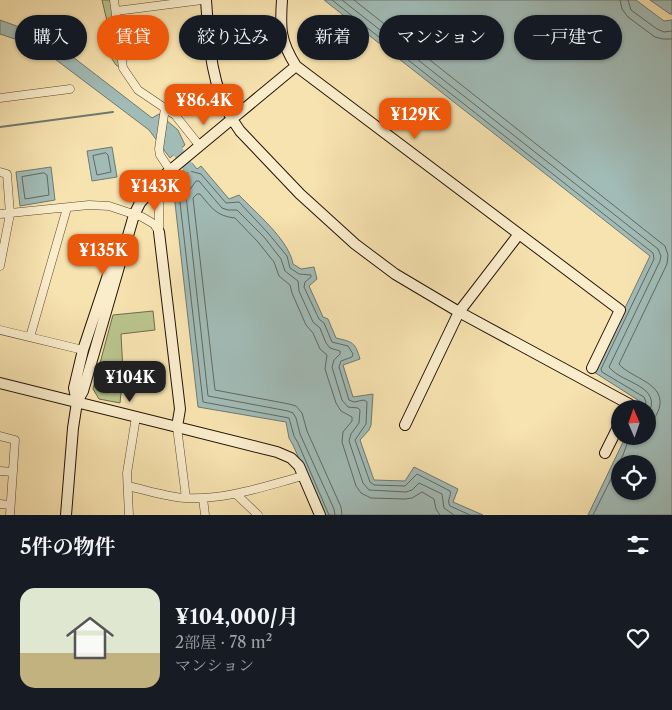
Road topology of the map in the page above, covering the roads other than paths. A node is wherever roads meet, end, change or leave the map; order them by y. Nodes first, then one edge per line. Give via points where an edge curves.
1 (114, 0) edge
2 (202, 0) edge
3 (206, 0) edge
4 (282, 0) edge
5 (116, 11) junction
6 (296, 66) junction
7 (70, 89) dead end
8 (0, 98) edge
9 (164, 112) junction
10 (232, 119) junction
11 (195, 149) junction
12 (170, 170) junction
13 (0, 172) edge
14 (67, 208) junction
15 (132, 213) junction
16 (0, 214) edge
17 (10, 214) junction
18 (159, 232) junction
19 (519, 234) junction
20 (2, 253) edge
21 (0, 266) edge
22 (459, 312) junction
23 (0, 330) edge
24 (30, 337) junction
25 (83, 350) junction
26 (592, 368) dead end
27 (0, 383) edge
28 (622, 400) edge
29 (77, 402) junction
30 (136, 417) junction
31 (405, 425) dead end
32 (177, 427) junction
33 (0, 436) edge
34 (611, 441) edge
35 (605, 453) dead end
36 (0, 471) edge
37 (13, 472) junction
38 (303, 476) junction
39 (128, 486) junction
40 (236, 494) junction
41 (186, 498) junction
42 (203, 498) junction
43 (0, 504) edge
44 (10, 505) junction
45 (10, 515) edge
46 (66, 515) edge
47 (129, 515) edge
48 (205, 515) edge
49 (258, 515) edge
50 (320, 515) edge

1 - 5 street
2 - 5 street
3 - 10 street via 210,53 225,108
4 - 6 street via 282,37
5 - 9 street via 123,68 138,90
6 - 10 street
6 - 19 street
7 - 8 street
9 - 11 street via 175,115 183,124
9 - 12 street via 159,149
10 - 11 street
10 - 22 street via 294,189 348,238 395,274
11 - 12 street
12 - 15 street via 154,179 141,193
12 - 18 street via 159,202
13 - 17 street via 7,174
14 - 15 street via 109,206
14 - 17 street
14 - 24 street
15 - 18 street via 154,224
15 - 25 street
15 - 29 street via 83,391
16 - 17 street
17 - 20 street
18 - 32 street via 180,409
19 - 22 street
19 - 26 street via 620,310
20 - 21 street
22 - 28 street
22 - 31 street
23 - 24 street
24 - 25 street
25 - 29 street via 74,388
27 - 29 street
29 - 30 street
29 - 46 street
30 - 32 street
30 - 39 street
32 - 38 street via 287,456 295,461
32 - 41 street
33 - 37 street via 15,440
34 - 35 street
36 - 37 street
37 - 44 street
38 - 40 street
38 - 50 street
39 - 41 street
39 - 47 street
40 - 42 street
40 - 49 street
41 - 42 street
42 - 48 street
43 - 44 street
44 - 45 street

